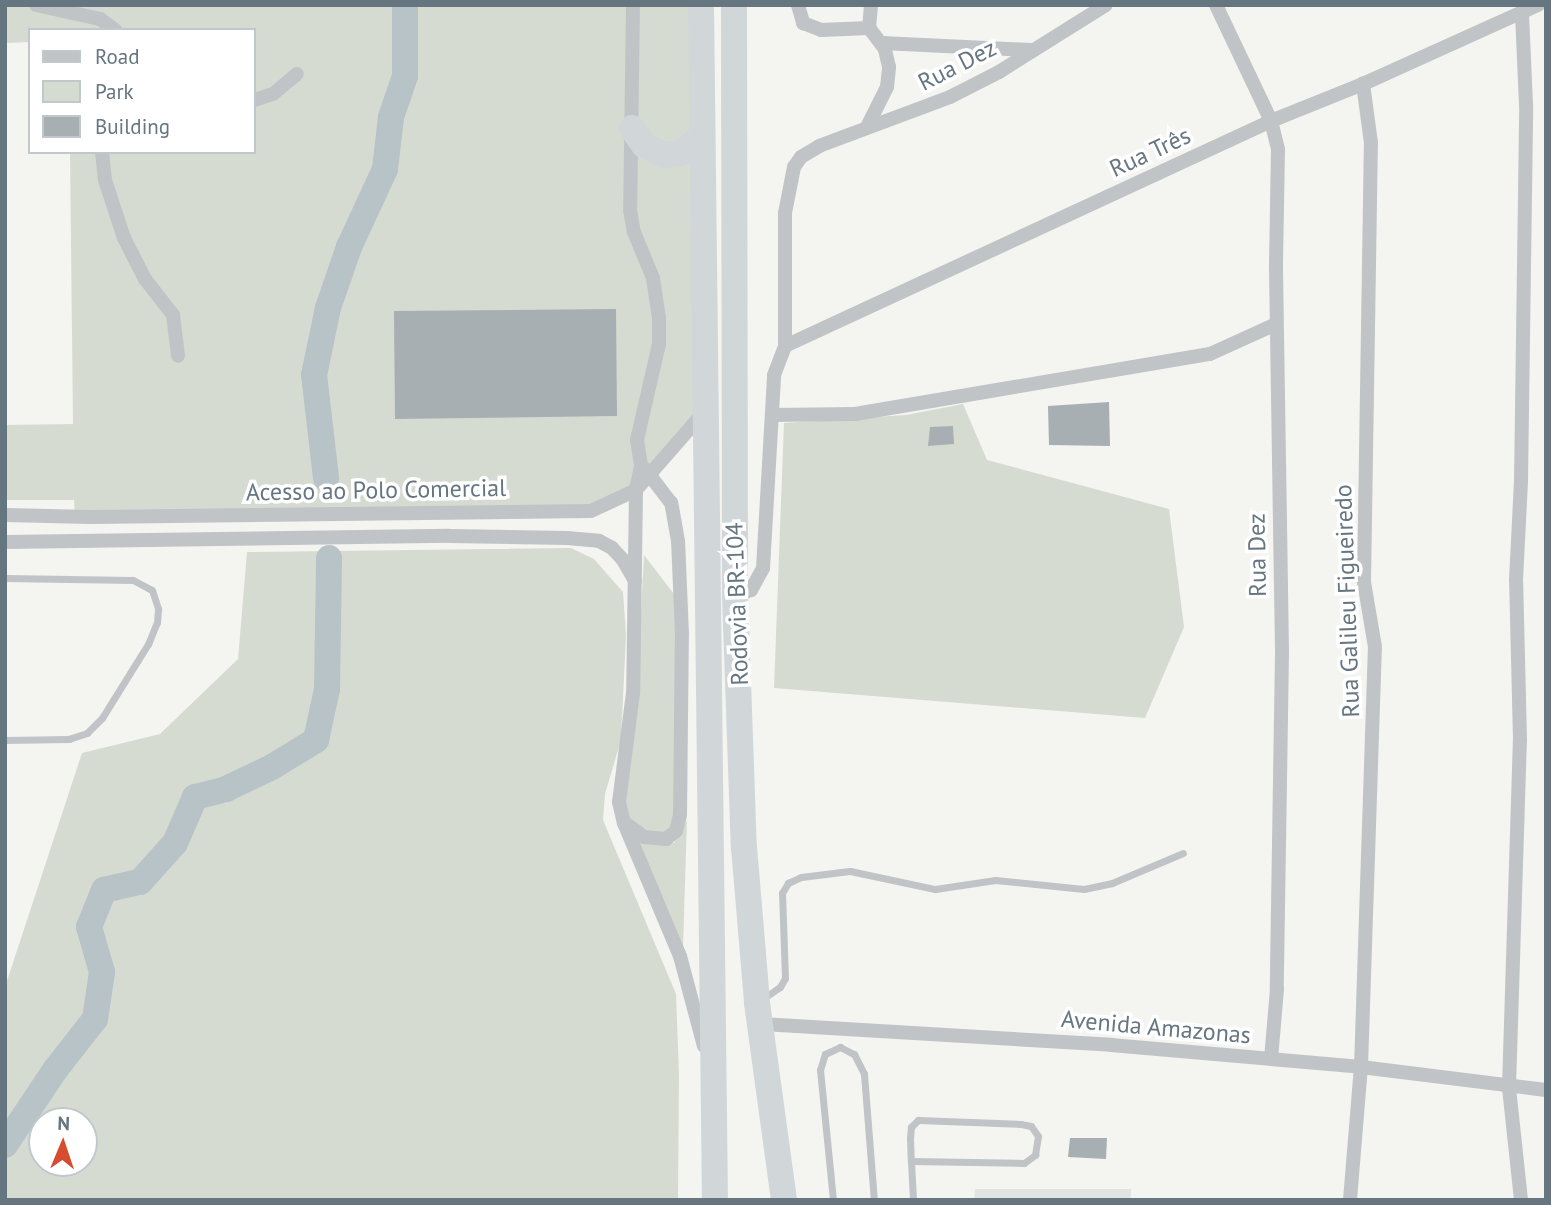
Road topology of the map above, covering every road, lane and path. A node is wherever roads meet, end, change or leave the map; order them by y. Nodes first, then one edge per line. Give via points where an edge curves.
1 (36, 5) edge
2 (634, 5) edge
3 (701, 5) edge
4 (734, 5) edge
5 (798, 5) edge
6 (871, 5) edge
7 (1106, 5) edge
8 (1216, 5) edge
9 (1538, 5) edge
10 (1522, 13) junction
11 (869, 27) junction
12 (112, 28) edge
13 (882, 43) junction
14 (1032, 50) junction
15 (297, 74) dead end
16 (1363, 84) junction
17 (256, 99) edge
18 (1271, 121) junction
19 (868, 125) junction
20 (632, 128) junction
21 (702, 136) junction
22 (102, 154) edge
23 (1276, 324) junction
24 (785, 346) junction
25 (178, 356) dead end
26 (706, 410) junction
27 (772, 415) junction
28 (646, 470) junction
29 (636, 490) junction
30 (222, 514) junction
31 (5, 515) edge
32 (222, 541) junction
33 (5, 542) edge
34 (5, 578) edge
35 (636, 582) junction
36 (734, 595) junction
37 (5, 740) edge
38 (624, 822) junction
39 (1183, 853) dead end
40 (759, 1014) junction
41 (1271, 1059) junction
42 (1361, 1068) junction
43 (1509, 1087) junction
44 (1546, 1090) edge
45 (715, 1095) junction
46 (911, 1161) junction
47 (715, 1200) edge
48 (784, 1200) edge
49 (833, 1200) edge
50 (874, 1200) edge
51 (914, 1200) edge
52 (1350, 1200) edge
53 (1521, 1200) edge

1 - 12 street via 100,19
2 - 20 street
3 - 21 highway, Rodovia BR-104
4 - 36 highway, Rodovia BR-104
5 - 11 street via 803,23 821,30
6 - 11 street
7 - 14 street, Rua Dez
8 - 18 street, Rua Dez
9 - 10 street, Rua Três
10 - 16 street, Rua Três
10 - 43 street via 1526,118 1516,580 1520,740
11 - 13 street
13 - 14 street
13 - 19 street via 889,77
14 - 19 street, Rua Dez via 950,97
15 - 17 street via 273,94
16 - 18 street, Rua Três
16 - 42 street, Rua Galileu Figueiredo via 1371,143 1364,582 1375,647
18 - 23 street, Rua Dez via 1278,149
18 - 24 street, Rua Três
19 - 24 street, Rua Dez via 819,146 794,167 787,191
20 - 21 highway via 644,145 664,155 681,153
20 - 28 street via 632,224 653,278 659,318 659,344 638,430 637,448
21 - 26 highway, Rodovia BR-104
22 - 25 street via 105,180 124,238 145,279 173,315
23 - 27 street via 1210,355 855,414
23 - 41 street, Rua Dez via 1282,653 1277,989
24 - 27 street, Rua Dez via 774,375
26 - 28 street, Acesso ao Polo Comercial
26 - 45 highway, Rodovia BR-104
27 - 36 street, Rua Dez via 763,568 751,590
28 - 29 street, Acesso ao Polo Comercial
28 - 38 street via 674,510 679,551 680,815 676,831 666,839 644,837
29 - 30 street, Acesso ao Polo Comercial via 592,511
29 - 35 street
30 - 31 street, Acesso ao Polo Comercial
30 - 32 street
32 - 33 street, Acesso ao Polo Comercial
32 - 35 street, Acesso ao Polo Comercial via 449,536 582,539 612,548
34 - 37 lane via 133,580 152,590 158,609 148,644 90,730 76,738
35 - 38 street via 633,693 619,796
36 - 40 highway, Rodovia BR-104 via 744,847
38 - 45 street via 688,978
39 - 40 lane via 1112,883 1084,889 995,880 934,889 849,871 801,877 788,883 782,893 783,984
40 - 41 street, Avenida Amazonas
40 - 48 highway, Rodovia BR-104
41 - 42 street, Avenida Amazonas
42 - 43 street, Avenida Amazonas
42 - 52 street, Rua Galileu Figueiredo
43 - 44 street, Avenida Amazonas
43 - 53 street
45 - 47 highway, Rodovia BR-104
46 - 46 lane via 910,1132 921,1119 1021,1124 1031,1126 1038,1136 1035,1156 1024,1163
46 - 51 lane
49 - 50 lane via 820,1070 824,1054 841,1047 854,1054 864,1074

